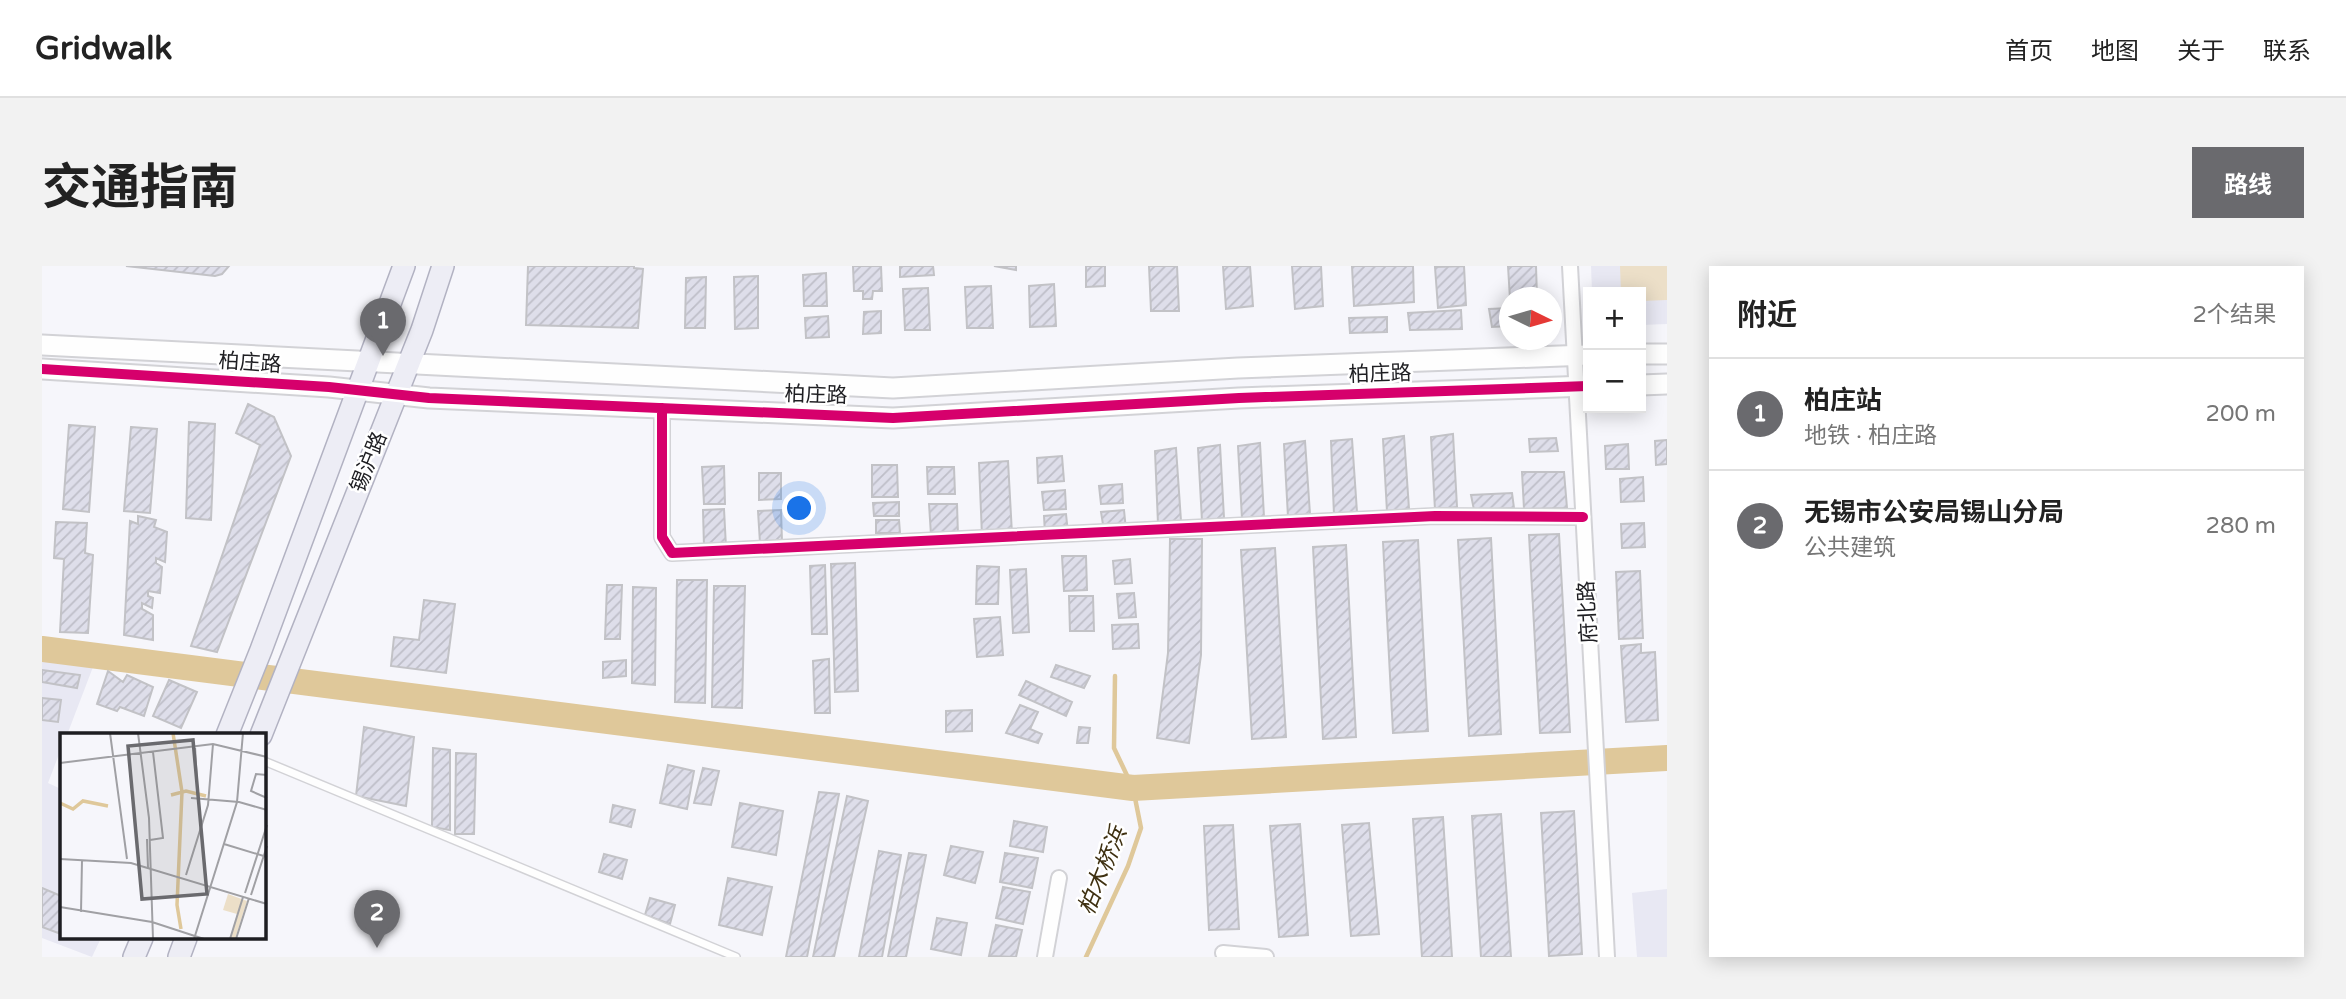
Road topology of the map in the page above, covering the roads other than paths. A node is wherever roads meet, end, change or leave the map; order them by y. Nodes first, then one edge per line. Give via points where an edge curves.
1 (404, 266) edge
2 (443, 266) edge
3 (1570, 266) edge
4 (42, 345) edge
5 (1646, 354) edge
6 (1667, 354) edge
7 (1582, 356) edge
8 (369, 362) junction
9 (409, 363) junction
10 (42, 369) edge
11 (1667, 384) edge
12 (1646, 385) edge
13 (1582, 386) edge
14 (358, 390) junction
15 (396, 394) junction
16 (662, 408) junction
17 (1583, 517) junction
18 (228, 733) edge
19 (262, 733) edge
20 (266, 762) edge
21 (1059, 878) dead end
22 (141, 940) edge
23 (185, 940) edge
24 (1223, 953) dead end
25 (134, 957) edge
26 (179, 957) edge
27 (736, 957) edge
28 (1045, 957) edge
29 (1266, 957) edge
30 (1607, 957) edge

1 - 8 main road, 锡沪路
2 - 9 main road, 锡沪路
3 - 7 street, 府北路
4 - 8 street, 柏庄路
5 - 6 street
7 - 9 street, 柏庄路 via 1238,368 893,388
7 - 13 street, 府北路
8 - 9 street, 柏庄路
8 - 14 main road, 锡沪路
9 - 15 main road, 锡沪路
10 - 14 street, 柏庄路
11 - 12 street
13 - 16 street, 柏庄路 via 1239,398 893,418
13 - 17 street, 府北路
14 - 15 street, 柏庄路
14 - 18 main road, 锡沪路
15 - 16 street, 柏庄路
15 - 19 main road, 锡沪路
16 - 17 street via 662,537 672,553 1434,516
17 - 30 street, 府北路
20 - 27 lane
21 - 28 street
22 - 25 main road
23 - 26 main road
24 - 29 street

